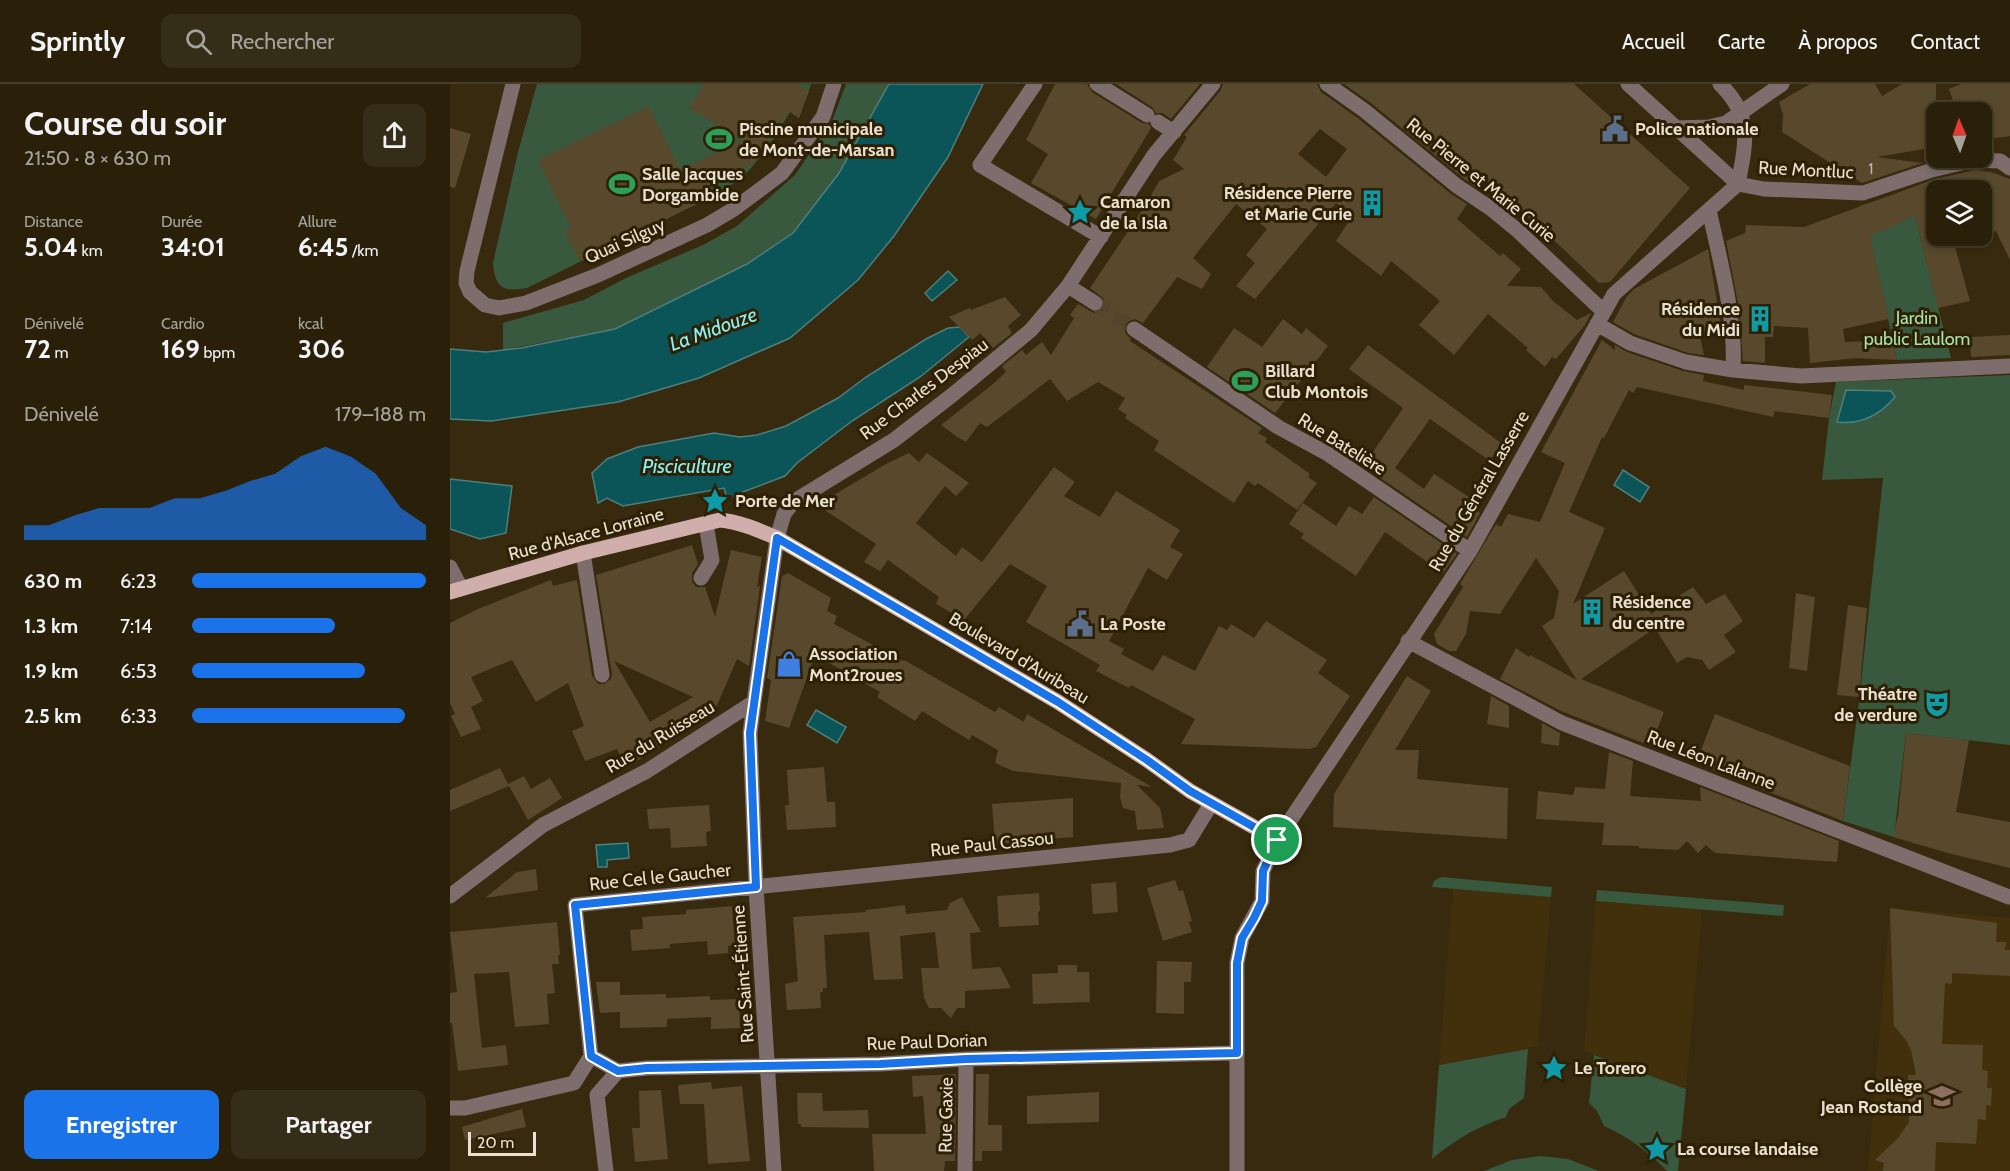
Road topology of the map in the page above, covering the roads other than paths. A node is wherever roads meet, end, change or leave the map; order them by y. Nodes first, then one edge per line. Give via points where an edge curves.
1 (513, 84) edge
2 (834, 84) edge
3 (1035, 84) edge
4 (1096, 84) edge
5 (1213, 84) edge
6 (1328, 84) edge
7 (1628, 84) edge
8 (1720, 84) edge
9 (1782, 84) edge
10 (1741, 113) junction
11 (1676, 128) junction
12 (1174, 132) junction
13 (2010, 168) edge
14 (1738, 184) junction
15 (1709, 210) junction
16 (1101, 237) junction
17 (1068, 286) junction
18 (1095, 303) tunnel mouth
19 (1600, 318) junction
20 (1134, 329) tunnel mouth
21 (2010, 366) edge
22 (1733, 370) junction
23 (733, 522) joint
24 (706, 524) junction
25 (777, 538) junction
26 (1470, 551) junction
27 (583, 553) junction
28 (450, 567) edge
29 (701, 578) dead end
30 (455, 590) edge
31 (1408, 641) junction
32 (602, 675) dead end
33 (754, 702) junction
34 (1211, 804) junction
35 (1277, 840) junction
36 (756, 887) junction
37 (450, 896) edge
38 (2009, 897) edge
39 (1237, 1053) junction
40 (591, 1056) junction
41 (966, 1059) junction
42 (768, 1066) junction
43 (618, 1071) junction
44 (574, 1083) junction
45 (597, 1095) junction
46 (450, 1108) edge
47 (606, 1171) edge
48 (774, 1171) edge
49 (965, 1171) edge
50 (1237, 1171) edge

1 - 2 street, Quai Silguy via 466,283 476,299 499,308 526,303 598,275 734,209 782,173 823,117
3 - 16 street via 980,165
4 - 12 street
5 - 12 street, Rue Charles Despiau
6 - 19 street, Rue Pierre et Marie Curie via 1517,230
7 - 11 street
8 - 10 street
9 - 10 street
10 - 11 street via 1716,126
10 - 14 street via 1746,148
11 - 14 street
12 - 16 street, Rue Charles Despiau via 1154,155
13 - 14 street, Rue Montluc via 2000,161 1974,160 1863,193 1764,189
14 - 15 street, Rue du Général Lasserre
15 - 19 street, Rue du Général Lasserre via 1614,294
15 - 22 street via 1734,347
16 - 17 street, Rue Charles Despiau
17 - 18 street
17 - 25 street, Rue Charles Despiau via 1031,330 951,396 894,440 793,502 784,514
19 - 22 street, Rue Pierre et Marie Curie via 1630,343 1686,362
19 - 26 street, Rue du Général Lasserre
20 - 26 street, Rue Batelière
21 - 22 street, Rue Pierre et Marie Curie via 1802,376
23 - 24 main road, Rue d'Alsace Lorraine
23 - 25 main road, Boulevard d'Auribeau
24 - 27 main road, Rue d'Alsace Lorraine
24 - 29 street via 712,560
25 - 33 street
25 - 34 main road, Boulevard d'Auribeau via 1058,702
26 - 31 street, Rue du Général Lasserre
27 - 30 main road, Rue d'Alsace Lorraine
27 - 32 street
28 - 30 street
31 - 35 street, Rue du Général Lasserre
31 - 38 street, Rue Léon Lalanne via 1562,723
33 - 36 street, Rue Saint-Étienne via 750,733
33 - 37 street, Rue du Ruisseau via 647,771 543,825
34 - 35 main road, Boulevard d'Auribeau
34 - 36 street, Rue Paul Cassou via 1189,840 1170,845
35 - 39 street, Rue du Général Lasserre via 1263,871 1262,901 1242,938 1237,963
36 - 40 street, Rue Cel le Gaucher via 575,905
36 - 42 street, Rue Saint-Étienne
39 - 41 street, Rue Paul Dorian
39 - 50 street, Rue du Général Lasserre
40 - 43 street
40 - 44 street
41 - 42 street, Rue Paul Dorian
41 - 49 street, Rue Gaxie
42 - 43 street, Rue Paul Dorian
42 - 48 street, Rue Saint-Étienne
43 - 45 street
44 - 45 street
44 - 46 street
45 - 47 street

